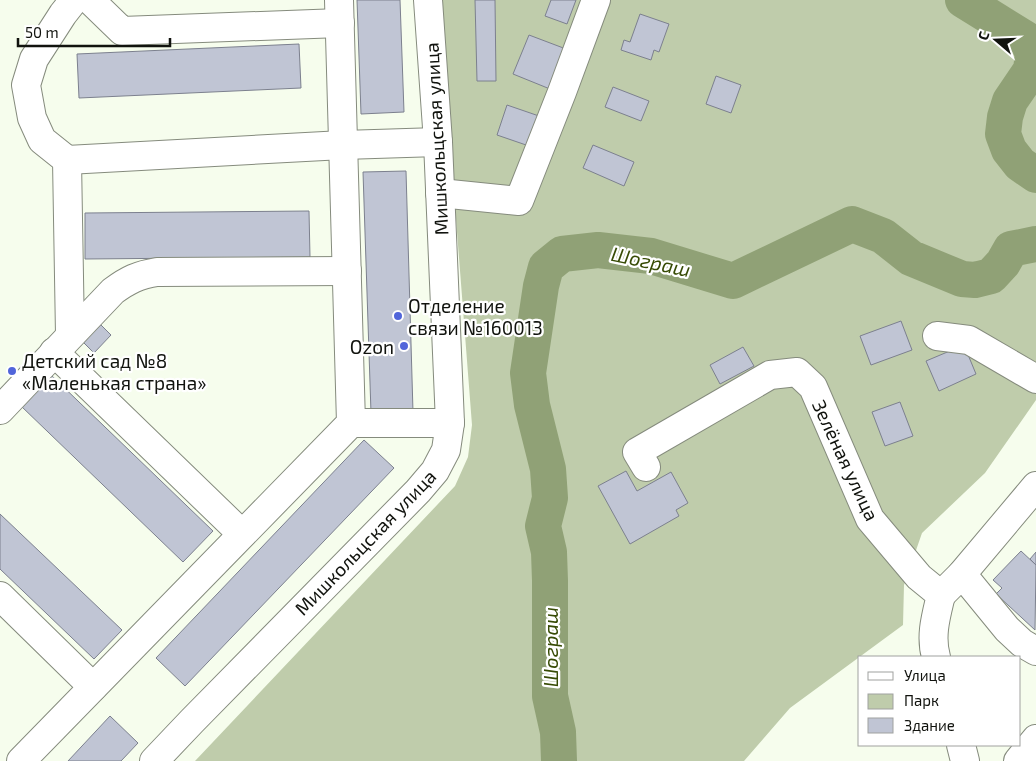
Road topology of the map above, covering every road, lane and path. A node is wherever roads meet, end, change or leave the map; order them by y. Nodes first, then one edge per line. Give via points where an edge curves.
1 (74, 0) edge
2 (90, 0) edge
3 (428, 0) edge
4 (596, 0) edge
5 (339, 12) edge
6 (438, 142) junction
7 (343, 146) junction
8 (67, 160) junction
9 (440, 193) junction
10 (347, 271) junction
11 (937, 336) dead end
12 (62, 344) junction
13 (1036, 379) edge
14 (0, 410) edge
15 (351, 423) junction
16 (450, 423) junction
17 (646, 468) dead end
18 (1036, 486) edge
19 (242, 534) junction
20 (962, 574) junction
21 (941, 595) junction
22 (0, 596) edge
23 (1036, 651) edge
24 (936, 656) edge
25 (93, 687) junction
26 (1036, 739) edge
27 (960, 746) edge
28 (21, 761) edge
29 (154, 761) edge
30 (965, 761) edge
31 (1018, 761) edge

1 - 8 street via 34,59 26,85 32,118 42,140
2 - 5 street via 122,31
3 - 6 street, Мишкольцская улица
4 - 9 street via 519,201
5 - 7 street
6 - 7 street
6 - 9 street, Мишкольцская улица
7 - 8 street
7 - 10 street
8 - 12 street
9 - 16 street, Мишкольцская улица
10 - 12 street via 157,272 139,275 113,291
10 - 15 street
11 - 13 street via 969,340
12 - 14 street
12 - 19 street
15 - 16 street
15 - 19 street
16 - 29 street, Мишкольцская улица via 446,450 435,471
17 - 21 street, Зелёная улица via 637,452 770,375 797,372 813,387 870,519 919,577
18 - 20 street
19 - 25 street
20 - 21 street
20 - 23 street via 1007,629
21 - 24 street via 934,621
22 - 25 street
25 - 28 street
26 - 31 street
27 - 30 street

